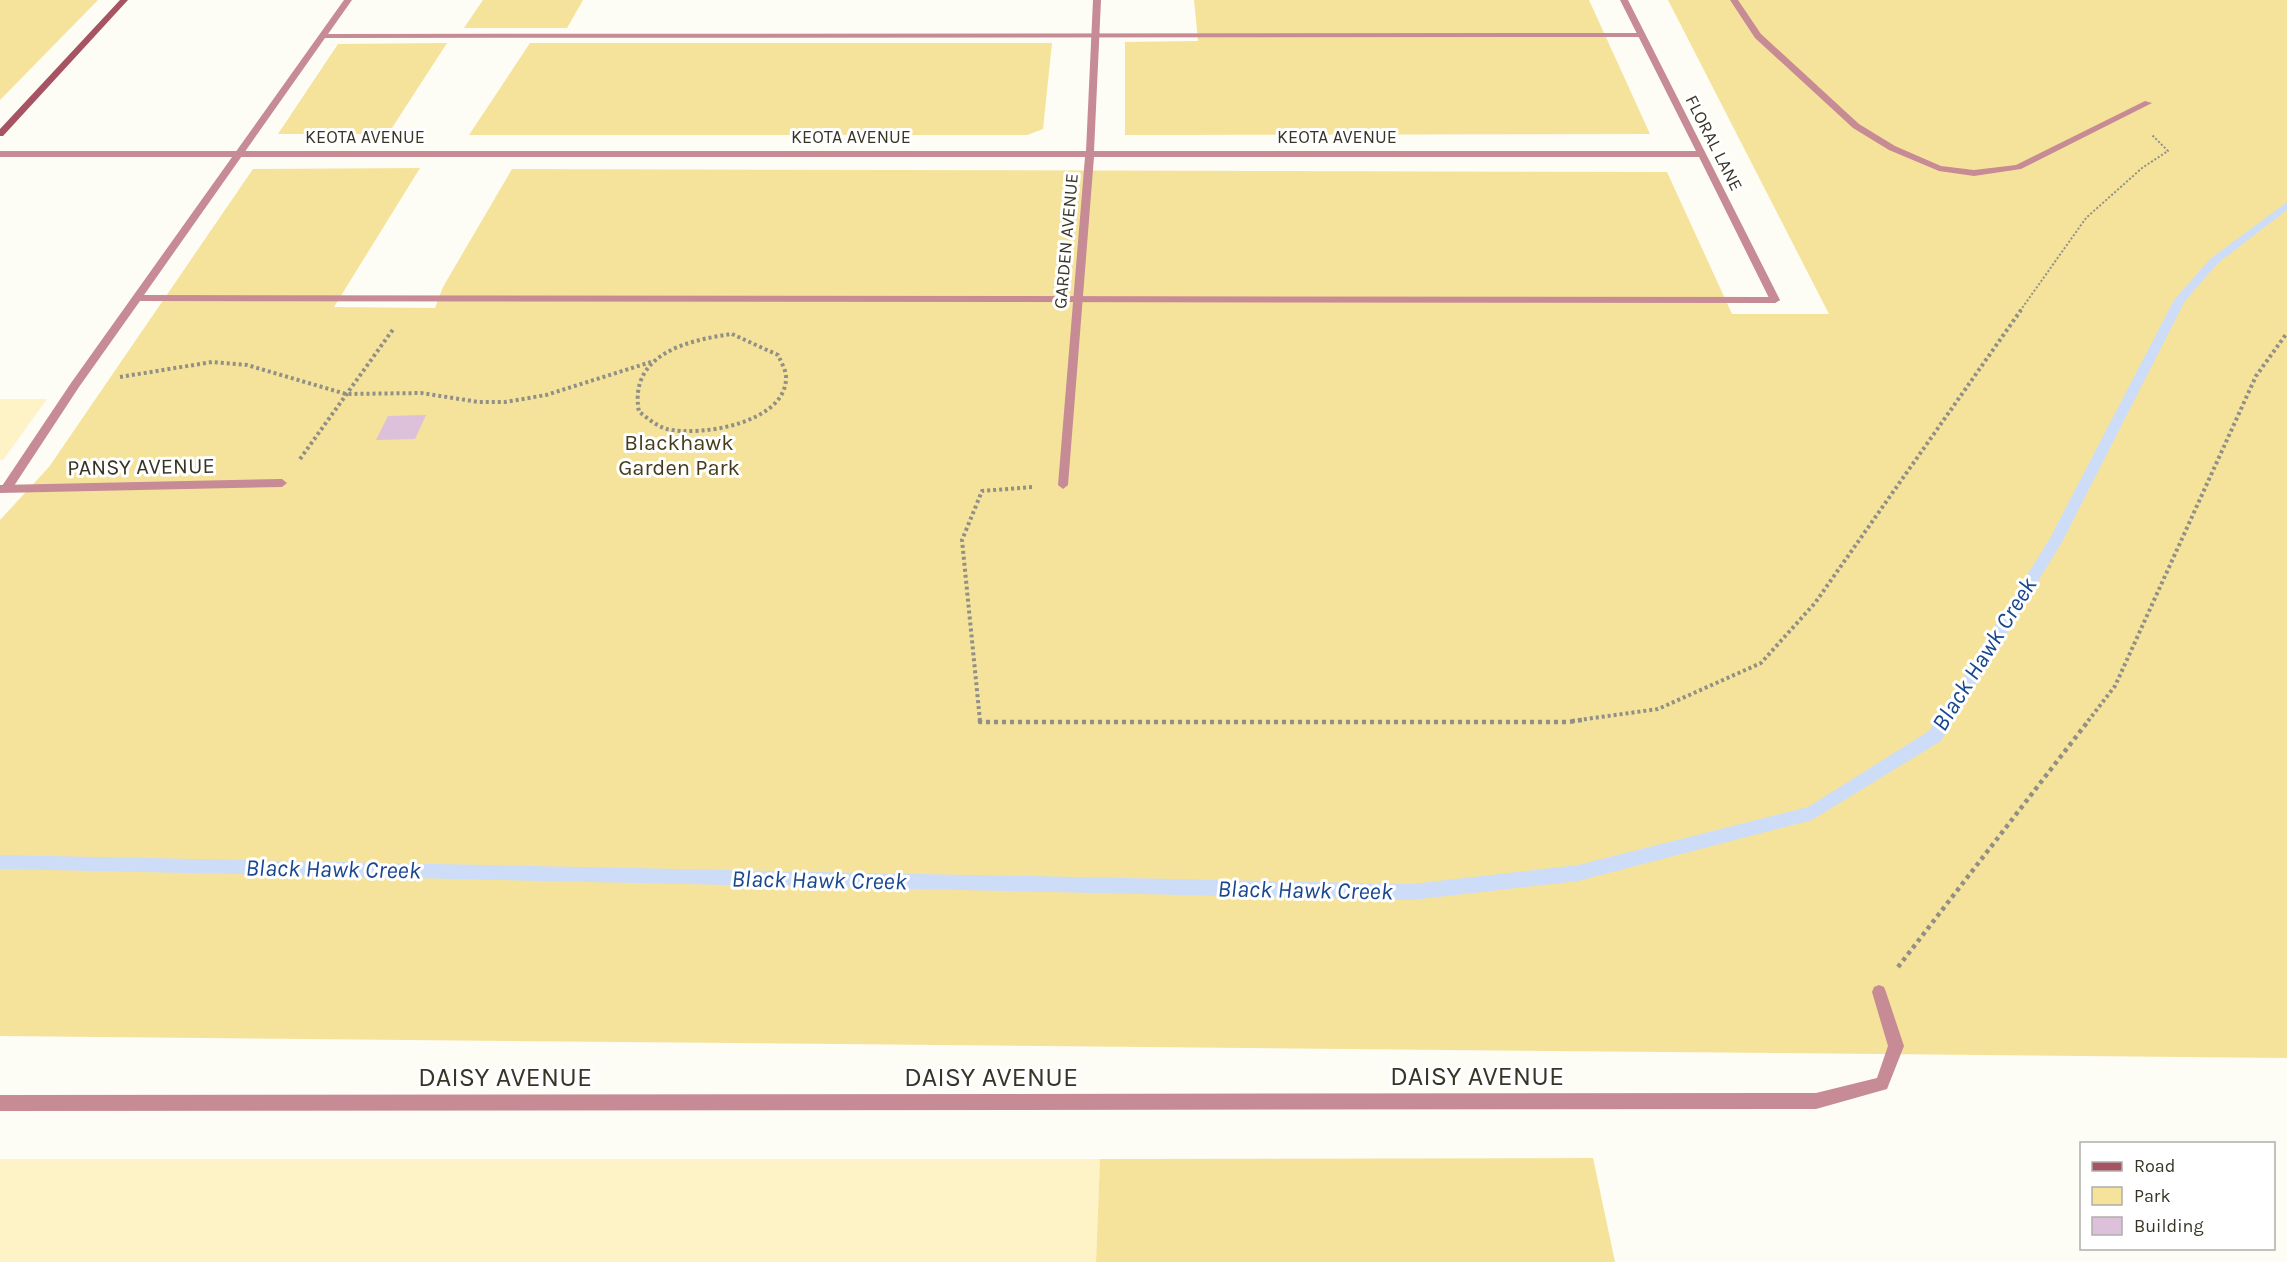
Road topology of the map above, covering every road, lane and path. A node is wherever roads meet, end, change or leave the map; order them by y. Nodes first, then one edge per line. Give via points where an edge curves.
1 (124, 0) edge
2 (348, 0) edge
3 (1097, 0) edge
4 (1624, 0) edge
5 (1734, 0) edge
6 (1641, 35) junction
7 (324, 36) junction
8 (1096, 36) junction
9 (2148, 103) dead end
10 (2129, 112) junction
11 (0, 134) edge
12 (240, 153) junction
13 (1090, 153) junction
14 (0, 154) edge
15 (1701, 154) junction
16 (138, 298) junction
17 (415, 300) junction
18 (1077, 301) junction
19 (2287, 333) edge
20 (651, 362) junction
21 (75, 385) junction
22 (346, 394) junction
23 (282, 483) joint
24 (1063, 485) joint
25 (3, 489) edge
26 (1880, 992) joint
27 (0, 1103) edge

1 - 11 street
2 - 7 street
3 - 8 street, GARDEN AVENUE
4 - 6 street, FLORAL LANE
5 - 10 street via 1758,36 1856,126 1892,148 1940,168 1974,173 2018,167
6 - 8 street
6 - 15 street, FLORAL LANE
7 - 8 street
7 - 12 street
8 - 13 street, GARDEN AVENUE
9 - 10 street
10 - 24 path via 2168,151 2142,168 2086,218 1815,603 1761,663 1658,709 1568,722 980,722 962,540 982,490
12 - 13 street, KEOTA AVENUE
12 - 14 street, KEOTA AVENUE
12 - 16 street
13 - 15 street, KEOTA AVENUE
13 - 18 street, GARDEN AVENUE
15 - 18 street, FLORAL LANE via 1775,300
16 - 17 street
16 - 21 street
17 - 18 street
17 - 22 path
18 - 24 street, GARDEN AVENUE
19 - 26 path via 2256,376 2115,686
20 - 20 path via 678,346 732,334 778,355 786,376 783,392 768,410 710,431 684,431 663,428 639,412 638,385
20 - 22 path via 546,395 505,402 421,393
21 - 22 path via 212,362 247,365
21 - 25 street
22 - 23 path
23 - 25 street, PANSY AVENUE
26 - 27 street, DAISY AVENUE via 1896,1046 1882,1084 1816,1101

